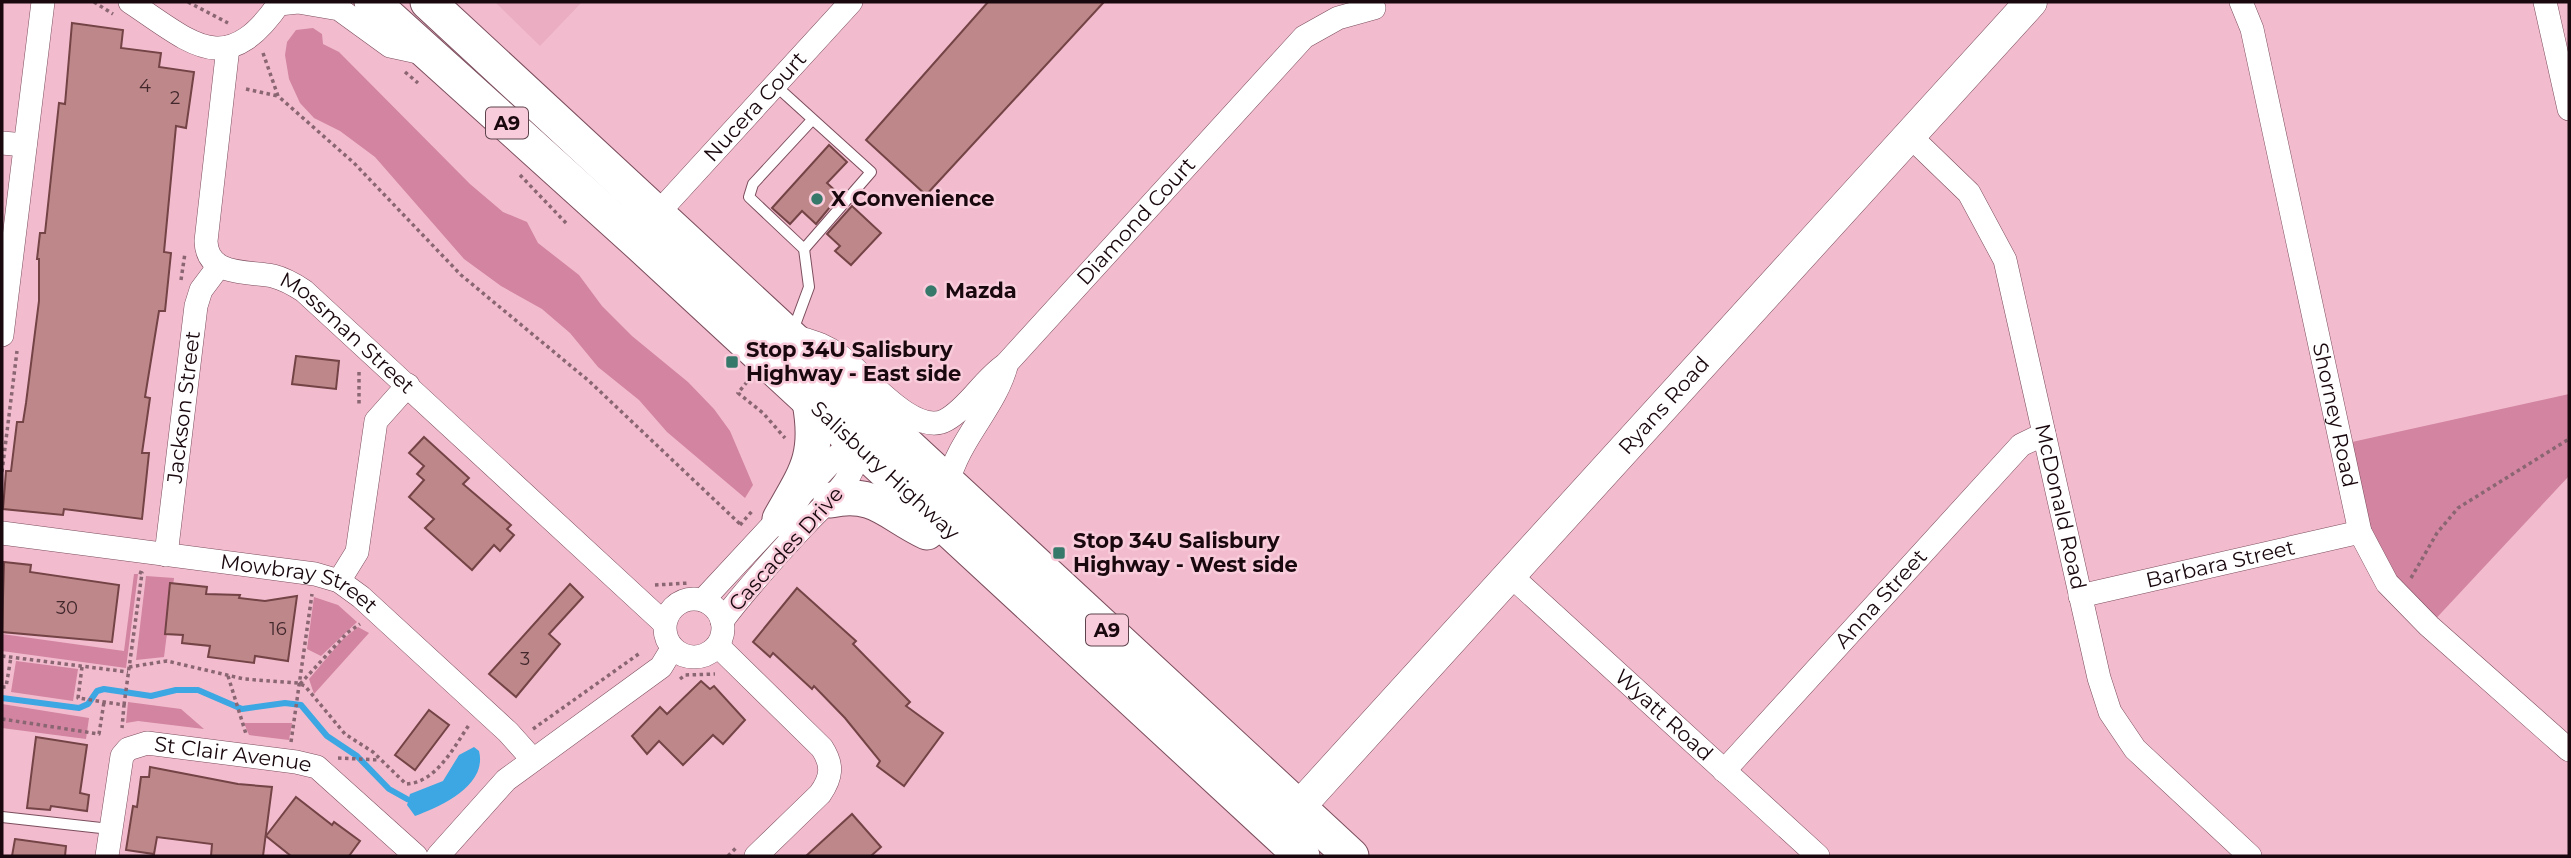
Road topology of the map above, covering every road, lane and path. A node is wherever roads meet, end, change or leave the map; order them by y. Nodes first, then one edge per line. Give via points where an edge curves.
1 (43, 2) edge
2 (94, 2) edge
3 (188, 2) edge
4 (372, 2) edge
5 (428, 2) edge
6 (851, 2) edge
7 (2031, 2) edge
8 (2241, 2) edge
9 (2545, 2) edge
10 (280, 3) edge
11 (1374, 8) dead end
12 (123, 9) edge
13 (231, 36) junction
14 (254, 57) dead end
15 (401, 68) dead end
16 (426, 70) junction
17 (248, 80) dead end
18 (776, 86) junction
19 (246, 89) junction
20 (278, 96) junction
21 (244, 103) dead end
22 (2569, 109) edge
23 (812, 120) junction
24 (1910, 136) junction
25 (13, 144) edge
26 (515, 170) dead end
27 (658, 213) junction
28 (566, 224) dead end
29 (186, 245) dead end
30 (804, 249) junction
31 (7, 254) edge
32 (219, 266) junction
33 (734, 284) junction
34 (180, 286) dead end
35 (2, 335) edge
36 (791, 336) junction
37 (1007, 363) junction
38 (357, 367) dead end
39 (750, 378) dead end
40 (408, 385) junction
41 (810, 402) junction
42 (358, 409) dead end
43 (2044, 434) junction
44 (785, 438) dead end
45 (2569, 439) edge
46 (860, 448) junction
47 (917, 453) junction
48 (948, 482) junction
49 (831, 500) junction
50 (769, 512) junction
51 (2360, 532) junction
52 (2, 533) edge
53 (972, 551) junction
54 (166, 555) junction
55 (134, 570) dead end
56 (1510, 575) junction
57 (2411, 578) dead end
58 (339, 581) junction
59 (636, 581) junction
60 (694, 593) junction
61 (319, 594) dead end
62 (2080, 596) junction
63 (353, 614) dead end
64 (722, 621) junction
65 (664, 624) junction
66 (718, 646) junction
67 (673, 649) junction
68 (645, 650) dead end
69 (2, 656) edge
70 (11, 657) junction
71 (82, 667) junction
72 (129, 667) junction
73 (128, 672) junction
74 (228, 676) junction
75 (720, 678) dead end
76 (674, 683) dead end
77 (300, 684) junction
78 (4, 687) edge
79 (104, 702) junction
80 (124, 705) junction
81 (2, 719) edge
82 (127, 726) dead end
83 (533, 729) dead end
84 (479, 730) dead end
85 (234, 735) dead end
86 (246, 736) junction
87 (257, 738) dead end
88 (280, 741) dead end
89 (291, 743) junction
90 (303, 746) dead end
91 (2569, 750) edge
92 (330, 757) dead end
93 (344, 759) dead end
94 (382, 760) junction
95 (533, 760) junction
96 (341, 766) dead end
97 (1724, 771) junction
98 (2, 817) edge
99 (1286, 819) junction
100 (110, 829) junction
101 (747, 851) edge
102 (107, 856) edge
103 (416, 856) edge
104 (438, 856) edge
105 (728, 856) edge
106 (1302, 856) edge
107 (1351, 856) edge
108 (1818, 856) edge
109 (2250, 856) edge

1 - 25 street
2 - 12 path
3 - 13 path
4 - 16 main road, Salisbury Highway / A9
5 - 27 main road, Salisbury Highway / A9
6 - 18 street, Nucera Court
7 - 24 street, Ryans Road
8 - 51 street, Shorney Road via 2252,29
9 - 22 street
10 - 13 street via 242,42
10 - 16 street via 340,9
11 - 37 street, Diamond Court via 1338,19 1304,37
12 - 13 street via 203,48 221,50
13 - 32 street via 206,241 206,250
14 - 20 path via 261,48
15 - 16 path
16 - 41 main road, Salisbury Highway / A9
17 - 19 path
18 - 23 lane
18 - 27 street, Nucera Court
19 - 20 path
19 - 21 path
20 - 50 path via 354,163 461,275 589,381 739,526
23 - 30 lane via 753,184 749,197
23 - 30 lane via 871,172
24 - 43 street, McDonald Road via 1969,193 2005,260
24 - 56 street, Ryans Road
25 - 31 street
26 - 28 path
27 - 33 main road, Salisbury Highway / A9
29 - 34 path
30 - 36 lane via 809,287
31 - 35 street
32 - 40 street, Mossman Street via 276,276 295,285
32 - 54 street, Jackson Street via 201,290 196,306
33 - 36 main road, Salisbury Highway / A9
33 - 46 main road via 768,338 856,422
36 - 37 street via 820,343 841,356 907,415 928,424 956,414 980,385
36 - 47 main road, Salisbury Highway / A9
37 - 48 street, Diamond Court via 1003,381 955,457
38 - 42 path
39 - 44 path via 738,393
40 - 58 street via 376,421 357,552
40 - 59 street, Mossman Street
41 - 46 main road, Salisbury Highway / A9
41 - 50 main road via 815,428 812,457
43 - 62 street, McDonald Road
43 - 97 street, Anna Street via 2021,445
45 - 57 path via 2458,508
46 - 47 main road via 890,447
46 - 49 street, Cascades Drive via 856,467
46 - 50 street, Cascades Drive via 838,455
46 - 53 main road, Salisbury Highway / A9
47 - 48 main road, Salisbury Highway / A9
48 - 99 main road, Salisbury Highway / A9
49 - 53 main road via 856,496 877,502 908,523
49 - 64 street, Cascades Drive
50 - 60 street, Cascades Drive
51 - 62 street, Barbara Street
51 - 91 street, Shorney Road via 2387,583
52 - 54 street, Mowbray Street
53 - 99 main road, Salisbury Highway / A9
54 - 58 street, Mowbray Street
55 - 72 path via 142,573
56 - 97 street, Wyatt Road
56 - 99 street, Ryans Road
58 - 95 street, Mowbray Street via 508,732
59 - 60 path via 687,584
59 - 60 street, Mossman Street via 652,595
59 - 65 street, Mossman Street via 635,598
60 - 64 street via 718,612
60 - 65 street via 671,609
61 - 77 path via 312,594
62 - 109 street, McDonald Road via 2099,678 2122,732 2158,772
63 - 77 path via 362,623
64 - 66 street
65 - 67 street
66 - 67 street via 696,658
66 - 101 street via 829,759 828,782 820,794
67 - 95 street via 661,667
68 - 83 path
69 - 70 path
70 - 71 path
70 - 78 path
71 - 73 path
71 - 79 path via 78,698
72 - 73 path
72 - 74 path via 167,661
73 - 80 path
74 - 77 path
74 - 86 path
75 - 76 path via 714,672 685,675
77 - 89 path
77 - 94 path via 345,734
79 - 80 path
79 - 81 path via 99,734
80 - 82 path via 120,728
84 - 94 path via 470,723 441,764 416,784 406,784
85 - 86 path
86 - 87 path
88 - 89 path
89 - 90 path
92 - 96 path
93 - 94 path
95 - 104 street via 506,780
97 - 108 street, Wyatt Road
98 - 100 lane
99 - 106 main road, Salisbury Highway / A9
99 - 107 main road, Salisbury Highway / A9
100 - 102 street, St Clair Avenue
100 - 103 street, St Clair Avenue via 122,756 147,743 317,767
101 - 105 path

